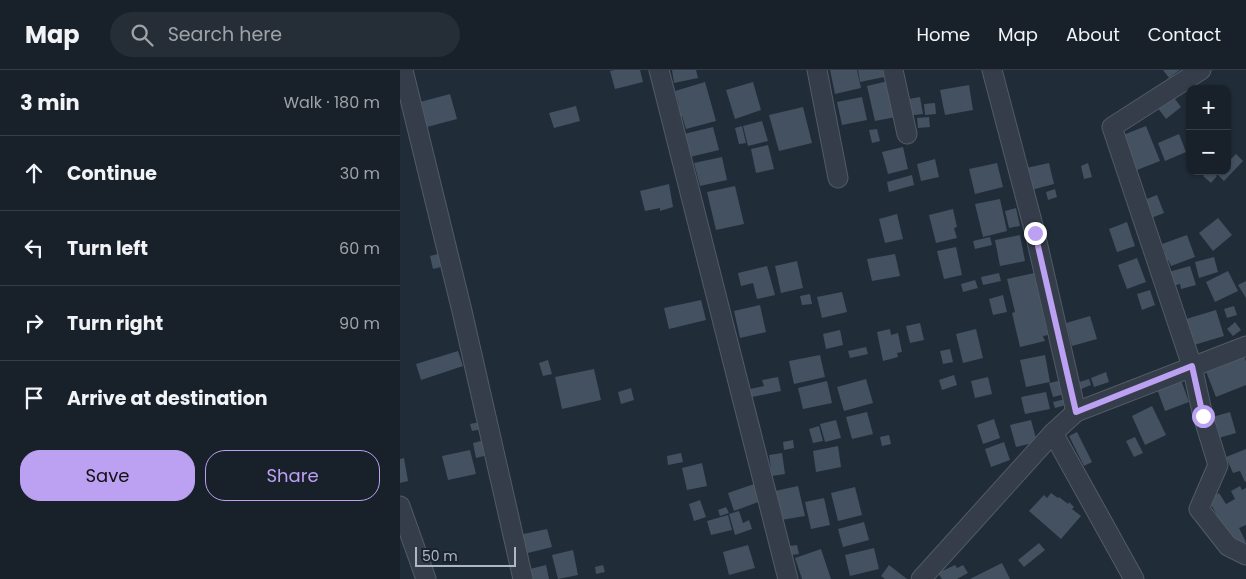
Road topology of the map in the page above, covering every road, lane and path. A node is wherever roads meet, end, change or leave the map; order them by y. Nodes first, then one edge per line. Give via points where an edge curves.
1 (403, 70) edge
2 (659, 70) edge
3 (817, 70) edge
4 (893, 70) edge
5 (992, 70) edge
6 (1201, 70) edge
7 (907, 134) dead end
8 (838, 178) dead end
9 (1246, 346) edge
10 (1192, 366) junction
11 (1076, 412) junction
12 (1053, 433) junction
13 (400, 506) edge
14 (1246, 554) edge
15 (929, 576) edge
16 (426, 579) edge
17 (522, 579) edge
18 (788, 579) edge
19 (1134, 579) edge

1 - 17 street via 462,310
2 - 18 street
3 - 8 street
4 - 7 street
5 - 11 street via 1035,233
6 - 10 street via 1112,127
9 - 10 street
10 - 11 street
10 - 14 street via 1218,465 1199,509 1228,546
11 - 12 street
12 - 15 street
12 - 19 street
13 - 16 street

